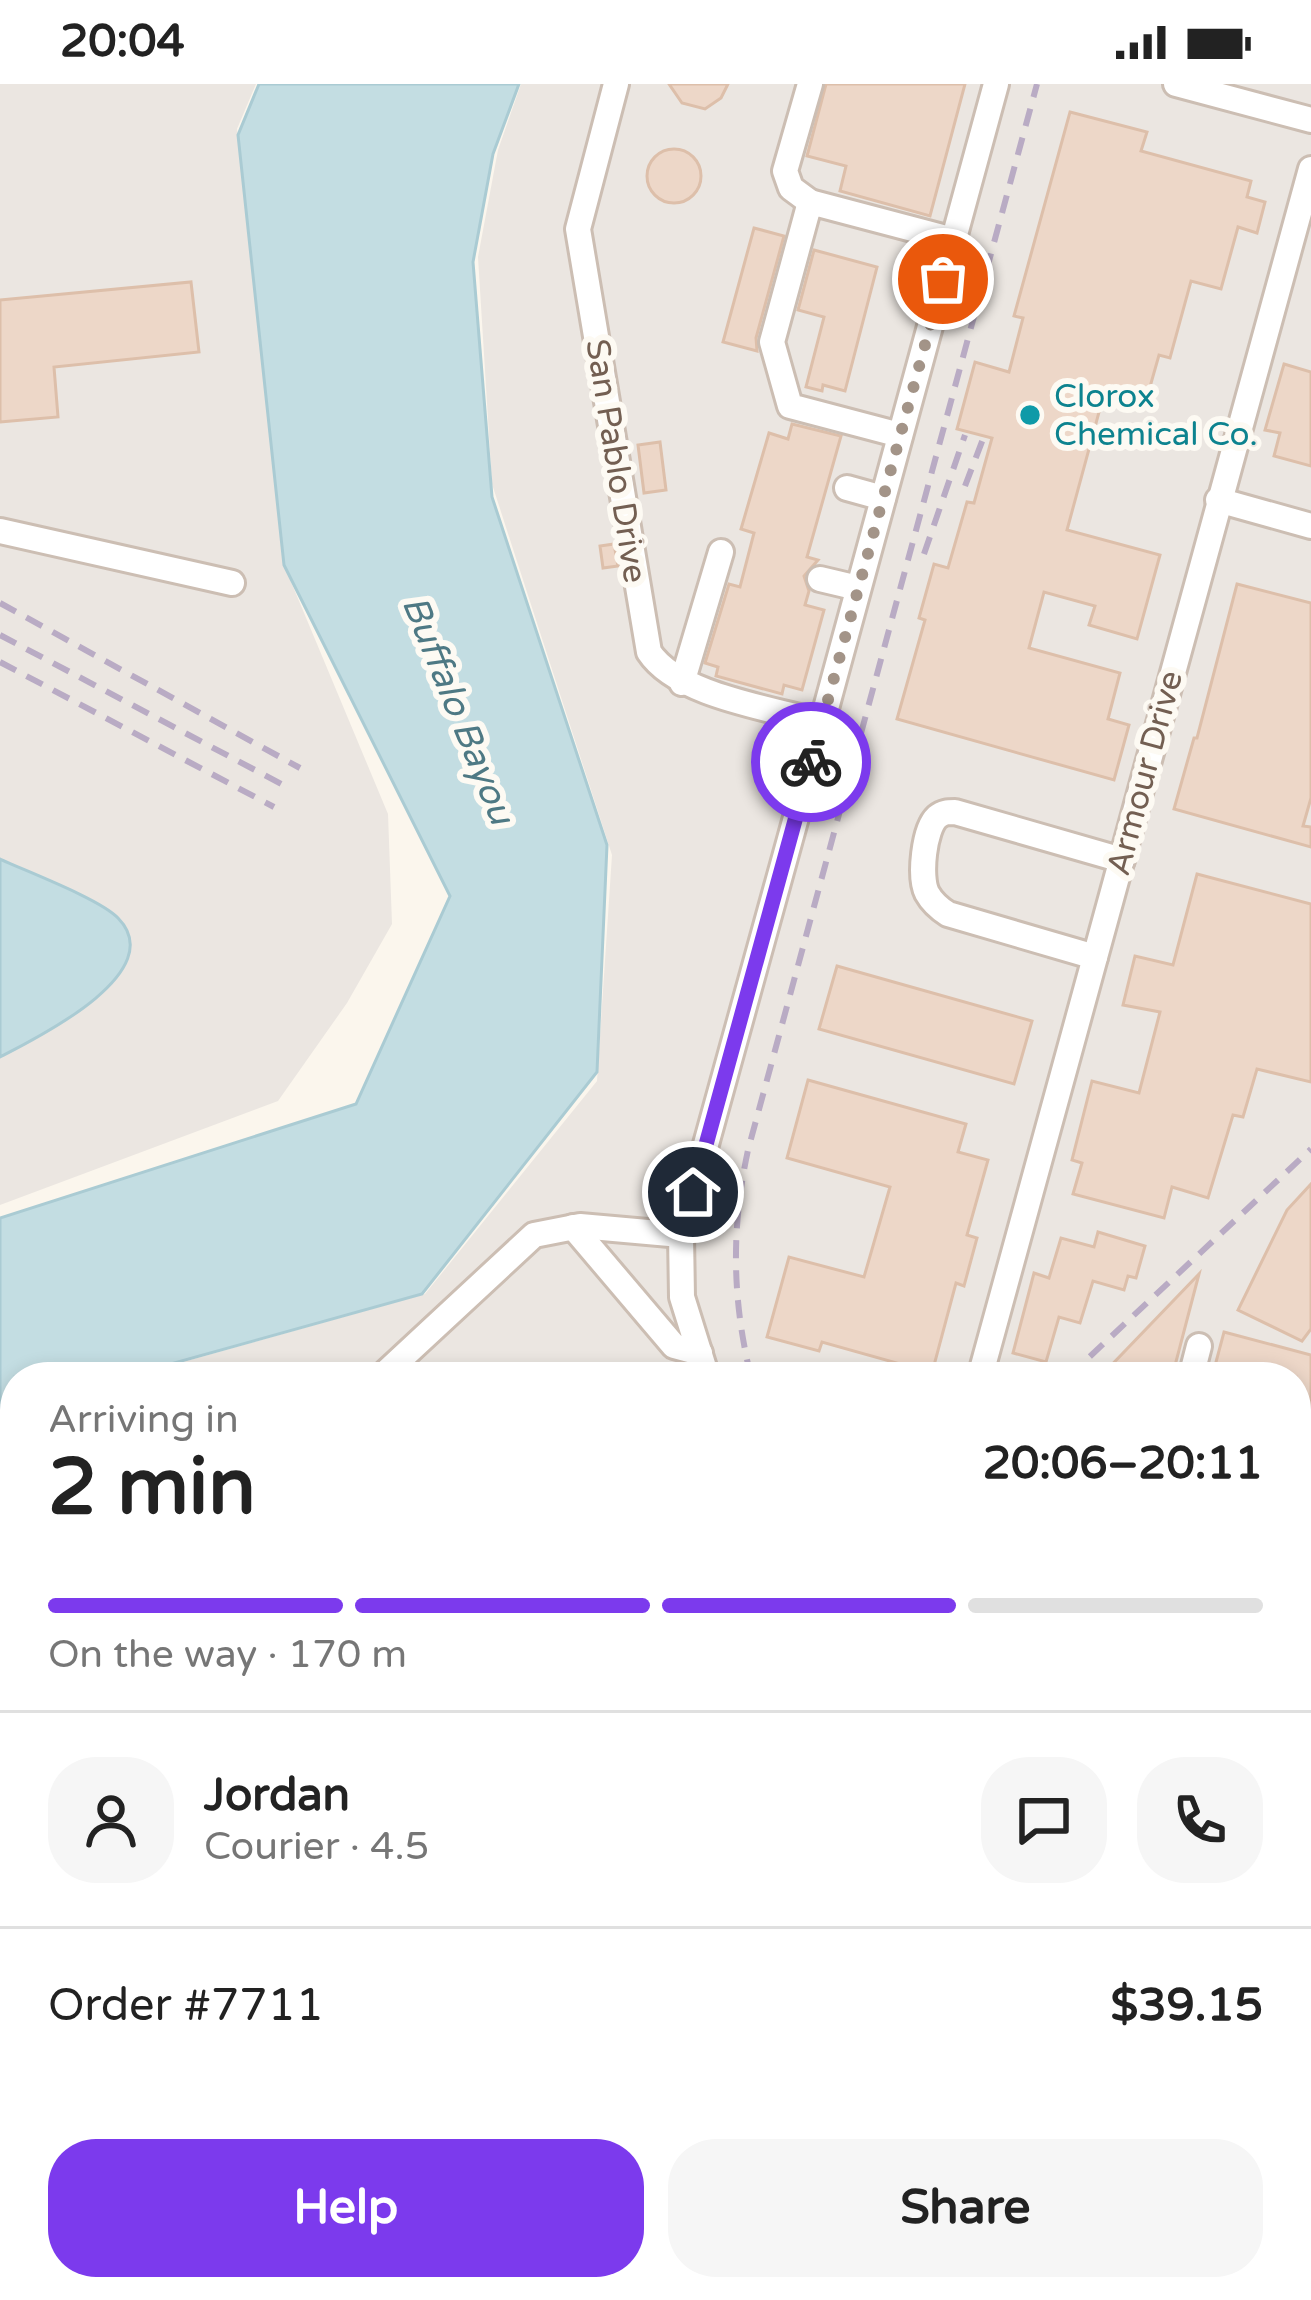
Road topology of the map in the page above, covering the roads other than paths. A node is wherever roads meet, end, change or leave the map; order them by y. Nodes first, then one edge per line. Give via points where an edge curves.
1 (616, 84) edge
2 (810, 84) edge
3 (996, 84) edge
4 (1176, 84) edge
5 (1311, 120) edge
6 (1311, 169) edge
7 (810, 202) junction
8 (954, 240) junction
9 (901, 435) junction
10 (847, 488) dead end
11 (883, 498) junction
12 (1218, 500) junction
13 (1311, 526) edge
14 (0, 531) edge
15 (722, 552) dead end
16 (820, 579) dead end
17 (232, 583) dead end
18 (858, 589) junction
19 (682, 683) junction
20 (822, 723) junction
21 (1122, 860) junction
22 (1095, 957) junction
23 (573, 1227) junction
24 (681, 1235) junction
25 (1199, 1346) dead end
26 (397, 1362) edge
27 (698, 1362) edge
28 (702, 1362) edge
29 (984, 1362) edge
30 (1195, 1362) edge

1 - 19 street, San Pablo Drive via 578,229 644,632 659,667
2 - 7 street via 785,171 791,188
3 - 8 street
4 - 5 street
6 - 12 street, Armour Drive
7 - 8 street
7 - 9 street via 772,342 790,406
8 - 9 street
9 - 11 street
10 - 11 street
11 - 18 street
12 - 13 street
12 - 21 street, Armour Drive
14 - 17 street
15 - 19 street
16 - 18 street
18 - 20 street
19 - 20 street
20 - 24 street
21 - 22 street, Armour Drive
21 - 22 street via 956,812 933,822 923,878 938,907
22 - 29 street, Armour Drive
23 - 24 street
23 - 26 street via 534,1235
23 - 27 street via 674,1346
24 - 28 street via 682,1297
25 - 30 street

